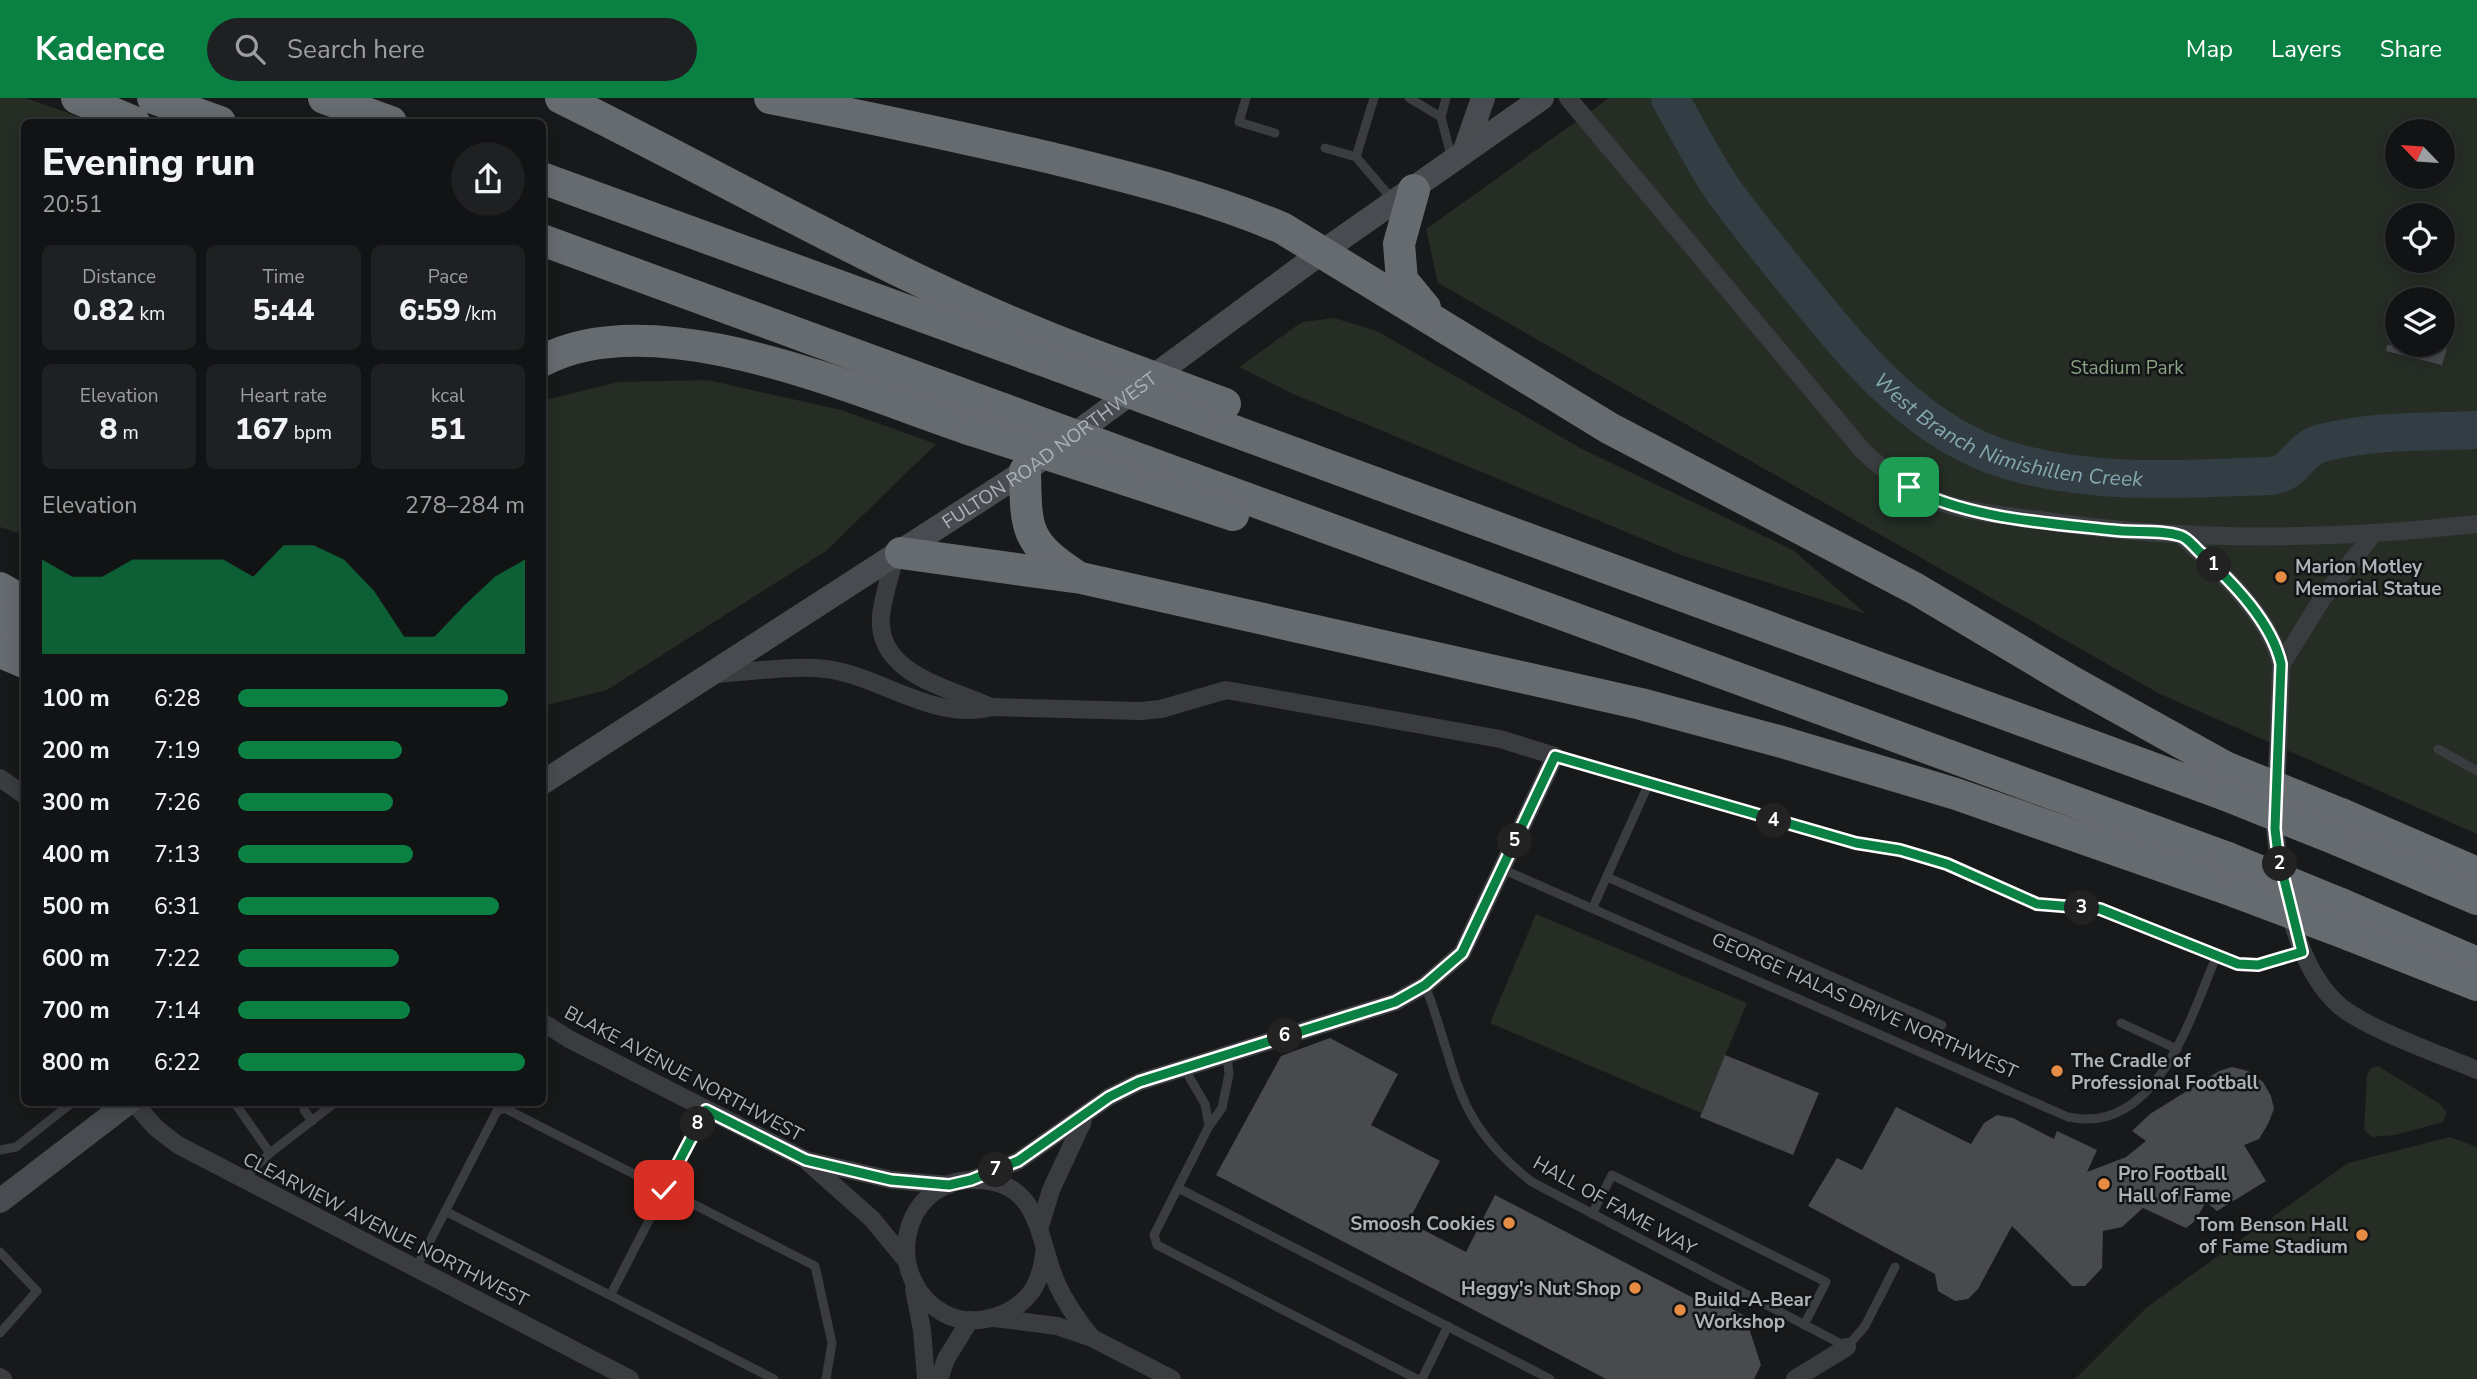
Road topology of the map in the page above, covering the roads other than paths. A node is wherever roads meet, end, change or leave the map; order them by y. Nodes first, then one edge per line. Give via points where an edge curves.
1 (76, 98) edge
2 (153, 98) edge
3 (324, 98) edge
4 (561, 98) edge
5 (770, 98) edge
6 (1247, 98) edge
7 (1374, 98) edge
8 (1409, 98) edge
9 (1446, 98) edge
10 (1483, 98) edge
11 (1542, 98) edge
12 (1568, 98) edge
13 (1441, 117) junction
14 (127, 119) edge
15 (212, 119) edge
16 (383, 119) edge
17 (1275, 133) dead end
18 (1325, 148) dead end
19 (1459, 156) junction
20 (1356, 157) junction
21 (546, 179) edge
22 (1405, 197) junction
23 (546, 241) edge
24 (1322, 252) junction
25 (1438, 322) junction
26 (1070, 358) junction
27 (546, 360) edge
28 (1025, 471) junction
29 (1137, 471) junction
30 (2477, 524) edge
31 (2373, 534) junction
32 (2182, 536) junction
33 (898, 555) junction
34 (1081, 578) junction
35 (0, 588) edge
36 (21, 599) edge
37 (0, 619) edge
38 (21, 628) edge
39 (0, 652) edge
40 (896, 659) junction
41 (21, 661) edge
42 (2281, 664) junction
43 (713, 674) junction
44 (883, 686) junction
45 (990, 708) junction
46 (2438, 749) dead end
47 (1555, 756) junction
48 (2477, 771) edge
49 (0, 778) edge
50 (546, 780) edge
51 (2224, 780) junction
52 (1649, 783) junction
53 (21, 793) edge
54 (2340, 827) junction
55 (1502, 869) junction
56 (2477, 873) edge
57 (1606, 877) junction
58 (2477, 899) edge
59 (1593, 907) junction
60 (2302, 952) junction
61 (2216, 957) junction
62 (2477, 963) edge
63 (1425, 985) junction
64 (2477, 985) edge
65 (2121, 1023) dead end
66 (546, 1025) edge
67 (1942, 1025) dead end
68 (2177, 1049) junction
69 (1227, 1053) junction
70 (1183, 1066) junction
71 (2477, 1070) edge
72 (67, 1106) edge
73 (126, 1106) edge
74 (135, 1106) edge
75 (237, 1106) edge
76 (331, 1106) edge
77 (304, 1110) dead end
78 (706, 1110) junction
79 (1084, 1118) junction
80 (312, 1121) junction
81 (1209, 1126) junction
82 (0, 1150) edge
83 (270, 1153) junction
84 (806, 1160) junction
85 (244, 1180) junction
86 (971, 1180) junction
87 (949, 1185) junction
88 (1178, 1188) junction
89 (664, 1190) junction
90 (0, 1202) edge
91 (445, 1211) junction
92 (1592, 1214) junction
93 (1040, 1226) junction
94 (1045, 1248) junction
95 (0, 1252) edge
96 (905, 1259) junction
97 (1895, 1267) dead end
98 (416, 1268) junction
99 (912, 1282) junction
100 (611, 1294) junction
101 (994, 1318) junction
102 (970, 1320) junction
103 (1804, 1325) junction
104 (1448, 1326) junction
105 (0, 1334) edge
106 (1092, 1338) junction
107 (1847, 1347) junction
108 (630, 1379) edge
109 (774, 1379) edge
110 (826, 1379) edge
111 (926, 1379) edge
112 (939, 1379) edge
113 (1172, 1379) edge
114 (1420, 1379) edge
115 (1550, 1379) edge
116 (1795, 1379) edge

1 - 14 highway
2 - 15 highway
3 - 16 highway
4 - 26 highway
5 - 24 highway via 1139,179 1232,207 1282,228
6 - 17 lane via 1239,122
7 - 20 lane
8 - 13 lane
9 - 13 lane
10 - 19 main road
11 - 19 main road, FULTON ROAD NORTHWEST
12 - 32 street via 1885,472 1923,495 1982,512
13 - 19 lane
18 - 20 lane
19 - 22 main road, FULTON ROAD NORTHWEST
20 - 22 lane
21 - 26 highway
22 - 24 main road, FULTON ROAD NORTHWEST
22 - 25 highway via 1399,244 1402,280
23 - 29 highway, bridge via 1003,409
24 - 25 highway
24 - 28 main road, FULTON ROAD NORTHWEST
25 - 51 highway via 1609,428 1903,583 2074,683
26 - 51 highway, bridge via 1480,522
27 - 29 highway, bridge via 616,342 650,340 714,347 972,430
28 - 33 main road, FULTON ROAD NORTHWEST
28 - 34 highway via 1030,530 1044,555
29 - 62 highway, bridge via 1454,575 2228,858
30 - 31 street
31 - 32 street
31 - 42 street via 2322,599
32 - 42 street via 2228,578 2267,630
33 - 34 highway
33 - 40 street via 881,615 885,640
33 - 43 main road, FULTON ROAD NORTHWEST
34 - 64 highway, bridge via 1514,674 1782,741 1956,794 2236,892
35 - 36 highway
37 - 38 highway
39 - 41 highway
40 - 44 street
40 - 45 street via 932,684
42 - 60 street via 2275,829
43 - 44 street via 814,668 851,674
43 - 50 main road, FULTON ROAD NORTHWEST
44 - 45 street via 950,708 972,712
45 - 47 street via 1140,711 1226,690 1500,739
46 - 48 lane
47 - 52 lane
47 - 55 street
49 - 53 street
51 - 54 highway, bridge
52 - 57 lane
52 - 61 lane via 1856,843 1924,857 2037,904 2100,909
54 - 56 highway
54 - 58 highway
55 - 59 lane, GEORGE HALAS DRIVE NORTHWEST
55 - 63 street via 1462,953
57 - 59 lane
57 - 67 lane
59 - 68 lane, GEORGE HALAS DRIVE NORTHWEST via 2068,1117 2086,1121 2128,1108 2161,1074
60 - 61 lane via 2258,965
60 - 71 street via 2322,989 2343,1008
61 - 68 lane, GEORGE HALAS DRIVE NORTHWEST
63 - 69 street via 1395,1002
63 - 92 lane, HALL OF FAME WAY via 1458,1092 1476,1128 1500,1158 1532,1182
65 - 68 lane
66 - 78 street, BLAKE AVENUE NORTHWEST
69 - 70 street
69 - 81 lane via 1222,1108
70 - 79 street via 1109,1097
70 - 81 lane via 1205,1104
72 - 82 lane via 16,1147
73 - 90 main road
74 - 85 street, CLEARVIEW AVENUE NORTHWEST via 178,1145
75 - 83 lane
76 - 80 lane
77 - 80 lane
78 - 84 street, BLAKE AVENUE NORTHWEST
78 - 89 lane
79 - 86 street via 1018,1161
79 - 93 street
80 - 83 lane
81 - 88 lane
83 - 85 lane
84 - 87 street, BLAKE AVENUE NORTHWEST via 891,1180
84 - 96 street, BLAKE AVENUE NORTHWEST via 872,1219
85 - 98 street, CLEARVIEW AVENUE NORTHWEST
86 - 87 street
86 - 93 street via 993,1182 1013,1191 1030,1206
87 - 96 street via 915,1212 906,1235
88 - 104 lane
88 - 114 lane via 1154,1235 1157,1245
89 - 91 lane via 504,1108 498,1111
89 - 100 lane
89 - 110 lane via 815,1266 832,1343
91 - 98 lane
91 - 100 lane
92 - 103 lane, HALL OF FAME WAY
92 - 103 lane via 1612,1175 1826,1282
93 - 94 street
94 - 101 street via 1033,1290 1016,1307
94 - 106 street via 1057,1284
95 - 105 lane via 37,1291
96 - 99 street
97 - 107 lane via 1865,1326
98 - 108 street, CLEARVIEW AVENUE NORTHWEST
99 - 102 street via 926,1301 947,1315
99 - 111 street
100 - 109 lane
101 - 102 street
101 - 106 street via 1057,1326
102 - 112 street
103 - 107 lane, HALL OF FAME WAY
104 - 114 lane
104 - 115 lane
106 - 113 street
107 - 116 street

